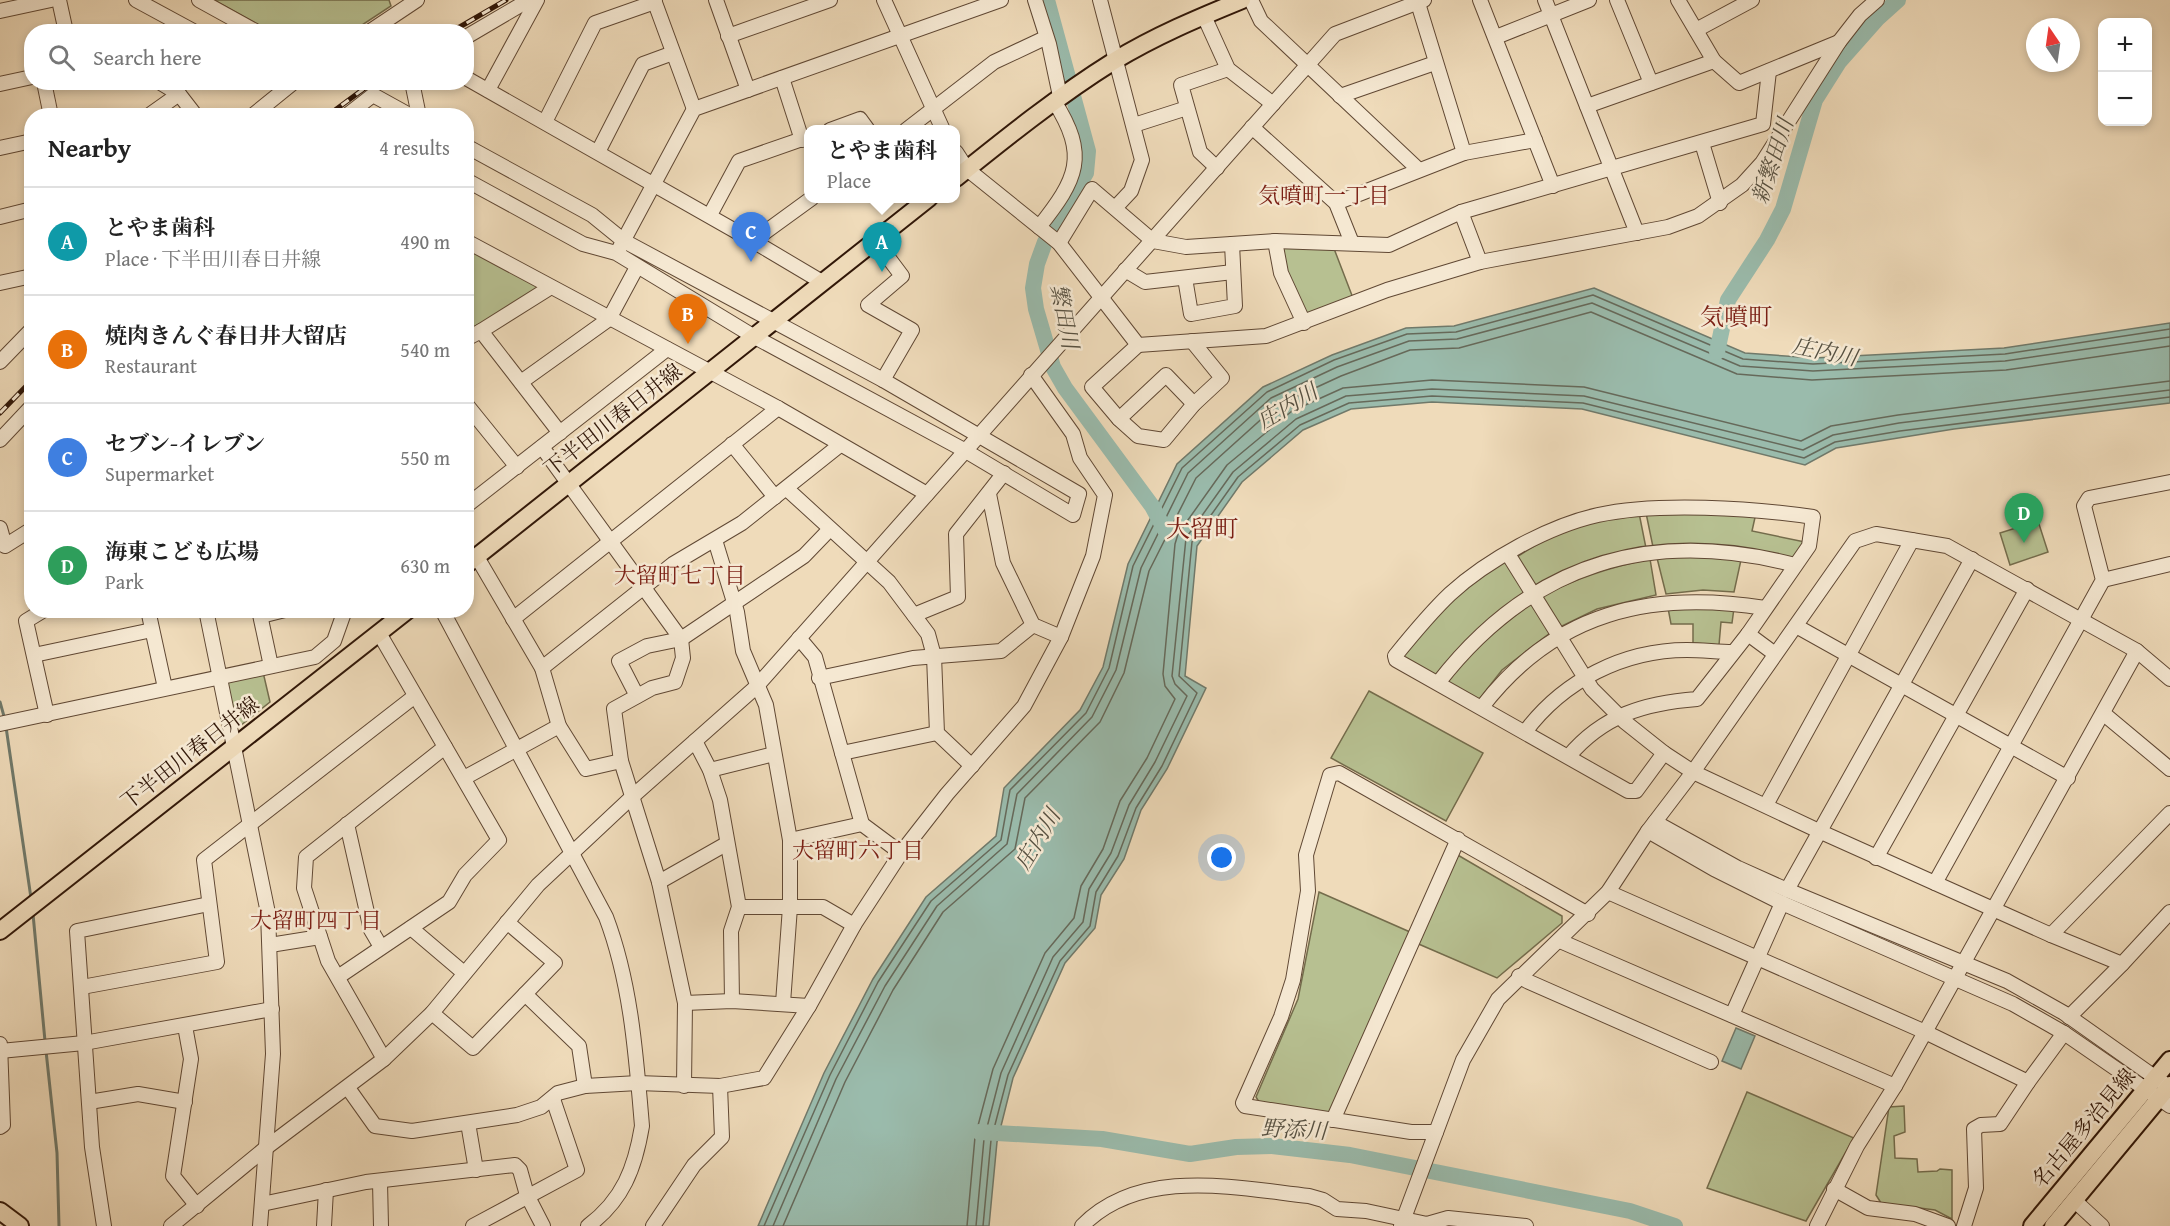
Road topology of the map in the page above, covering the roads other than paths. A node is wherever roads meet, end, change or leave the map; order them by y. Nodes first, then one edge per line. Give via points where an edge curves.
1 (51, 0) edge
2 (59, 0) edge
3 (136, 0) edge
4 (199, 0) edge
5 (417, 0) edge
6 (530, 0) edge
7 (537, 0) edge
8 (716, 0) edge
9 (830, 0) edge
10 (884, 0) edge
11 (1001, 0) edge
12 (1035, 0) edge
13 (1100, 0) edge
14 (1242, 0) edge
15 (1251, 0) edge
16 (1480, 0) edge
17 (1545, 0) edge
18 (1589, 0) edge
19 (1617, 0) edge
20 (1678, 0) edge
21 (1752, 0) edge
22 (1877, 0) edge
23 (655, 1) edge
24 (1419, 1) edge
25 (2, 7) edge
26 (395, 7) edge
27 (1551, 15) junction
28 (1204, 16) junction
29 (64, 24) edge
30 (180, 24) edge
31 (242, 24) edge
32 (377, 24) edge
33 (1695, 30) junction
34 (474, 32) edge
35 (728, 36) junction
36 (899, 36) junction
37 (1496, 37) junction
38 (1045, 38) junction
39 (1839, 42) junction
40 (673, 52) junction
41 (1116, 60) junction
42 (1714, 61) junction
43 (1435, 63) junction
44 (1308, 67) junction
45 (1228, 69) junction
46 (1769, 71) junction
47 (782, 78) junction
48 (24, 79) edge
49 (474, 82) edge
50 (1651, 82) junction
51 (0, 84) edge
52 (46, 90) edge
53 (172, 90) edge
54 (284, 90) edge
55 (414, 90) edge
56 (488, 90) junction
57 (748, 90) junction
58 (179, 94) junction
59 (1340, 96) junction
60 (1058, 98) junction
61 (1273, 105) junction
62 (1587, 106) junction
63 (49, 108) edge
64 (159, 108) edge
65 (190, 108) edge
66 (262, 108) edge
67 (357, 108) edge
68 (397, 108) edge
69 (417, 108) edge
70 (1187, 108) junction
71 (694, 109) junction
72 (932, 111) junction
73 (545, 122) junction
74 (1763, 124) junction
75 (841, 125) edge
76 (865, 125) edge
77 (912, 125) edge
78 (941, 125) edge
79 (1134, 125) junction
80 (1252, 128) junction
81 (804, 135) edge
82 (804, 138) edge
83 (1779, 138) junction
84 (1535, 140) junction
85 (24, 143) edge
86 (1702, 143) junction
87 (0, 148) edge
88 (474, 150) edge
89 (598, 152) junction
90 (1464, 153) junction
91 (1217, 168) junction
92 (1419, 170) junction
93 (1612, 170) junction
94 (961, 173) edge
95 (474, 184) edge
96 (654, 184) junction
97 (1553, 186) junction
98 (805, 203) edge
99 (923, 203) edge
100 (1336, 203) junction
101 (1720, 203) junction
102 (1115, 208) junction
103 (24, 211) edge
104 (1461, 212) junction
105 (710, 215) junction
106 (0, 217) edge
107 (1039, 227) junction
108 (1636, 233) junction
109 (875, 240) junction
110 (624, 241) junction
111 (753, 241) junction
112 (1153, 241) junction
113 (1275, 241) junction
114 (1059, 243) junction
115 (1352, 243) junction
116 (1232, 244) junction
117 (474, 245) edge
118 (616, 253) junction
119 (1480, 262) junction
120 (637, 267) junction
121 (1125, 270) junction
122 (1233, 272) junction
123 (24, 277) edge
124 (1185, 278) junction
125 (1, 279) edge
126 (822, 282) junction
127 (551, 287) junction
128 (1100, 297) junction
129 (609, 319) junction
130 (774, 320) junction
131 (1304, 323) junction
132 (481, 331) junction
133 (474, 335) edge
134 (753, 336) junction
135 (24, 337) edge
136 (1192, 341) junction
137 (1138, 345) junction
138 (667, 349) junction
139 (0, 362) edge
140 (711, 371) junction
141 (1031, 375) junction
142 (883, 380) junction
143 (521, 382) junction
144 (1194, 404) junction
145 (778, 408) junction
146 (24, 418) edge
147 (1119, 419) junction
148 (474, 422) edge
149 (560, 433) junction
150 (978, 435) junction
151 (0, 440) edge
152 (732, 444) junction
153 (840, 445) junction
154 (542, 447) junction
155 (964, 450) junction
156 (517, 467) junction
157 (1004, 473) junction
158 (2170, 482) edge
159 (569, 483) junction
160 (781, 493) junction
161 (927, 494) junction
162 (989, 494) junction
163 (474, 500) edge
164 (0, 528) edge
165 (830, 529) junction
166 (24, 534) edge
167 (612, 540) junction
168 (715, 540) junction
169 (1912, 540) junction
170 (1508, 554) junction
171 (474, 559) edge
172 (1972, 559) junction
173 (866, 563) junction
174 (474, 564) edge
175 (2170, 564) edge
176 (1795, 565) junction
177 (2103, 580) junction
178 (646, 586) junction
179 (2027, 589) junction
180 (1532, 595) junction
181 (734, 604) junction
182 (1765, 608) junction
183 (914, 615) junction
184 (31, 618) edge
185 (150, 618) edge
186 (208, 618) edge
187 (261, 618) edge
188 (342, 618) edge
189 (398, 618) edge
190 (446, 618) edge
191 (513, 619) junction
192 (2083, 619) junction
193 (1033, 625) junction
194 (1796, 626) junction
195 (152, 630) junction
196 (379, 633) junction
197 (1748, 634) junction
198 (1559, 635) junction
199 (1061, 637) junction
200 (799, 638) junction
201 (681, 639) junction
202 (2137, 651) junction
203 (1733, 652) junction
204 (1775, 654) junction
205 (1850, 654) junction
206 (34, 655) junction
207 (934, 656) junction
208 (271, 666) junction
209 (542, 668) junction
210 (221, 677) junction
211 (819, 678) junction
212 (1586, 678) junction
213 (2170, 678) edge
214 (1438, 683) junction
215 (1903, 685) junction
216 (756, 687) junction
217 (165, 688) junction
218 (415, 696) junction
219 (637, 696) junction
220 (1482, 707) junction
221 (2104, 714) junction
222 (47, 715) junction
223 (1619, 716) junction
224 (1958, 716) junction
225 (0, 724) edge
226 (559, 726) junction
227 (1525, 732) junction
228 (937, 733) junction
229 (695, 741) junction
230 (236, 746) junction
231 (2013, 746) junction
232 (445, 747) junction
233 (517, 750) junction
234 (842, 753) junction
235 (1664, 753) junction
236 (774, 754) junction
237 (1568, 757) junction
238 (621, 761) junction
239 (972, 766) junction
240 (2170, 769) edge
241 (710, 770) junction
242 (1693, 772) junction
243 (464, 778) junction
244 (2068, 778) junction
245 (633, 796) junction
246 (1766, 805) junction
247 (2170, 813) edge
248 (251, 824) junction
249 (347, 824) junction
250 (862, 824) junction
251 (1652, 826) junction
252 (1821, 832) junction
253 (1458, 839) junction
254 (790, 840) junction
255 (726, 844) junction
256 (572, 853) junction
257 (902, 853) junction
258 (1876, 858) junction
259 (659, 882) junction
260 (1935, 883) junction
261 (1608, 892) junction
262 (1784, 897) junction
263 (209, 903) junction
264 (739, 907) junction
265 (790, 907) junction
266 (1993, 910) junction
267 (2170, 912) edge
268 (1588, 914) junction
269 (507, 922) junction
270 (854, 925) junction
271 (411, 928) junction
272 (0, 932) edge
273 (2051, 935) junction
274 (320, 937) junction
275 (1560, 941) junction
276 (270, 945) junction
277 (381, 947) junction
278 (1756, 958) junction
279 (1962, 961) junction
280 (2122, 964) junction
281 (464, 973) junction
282 (1519, 976) junction
283 (338, 977) junction
284 (1954, 977) junction
285 (82, 987) junction
286 (525, 994) junction
287 (732, 1001) junction
288 (685, 1003) junction
289 (783, 1003) junction
290 (809, 1006) junction
291 (272, 1009) junction
292 (432, 1013) junction
293 (1732, 1015) junction
294 (2069, 1017) junction
295 (185, 1026) junction
296 (1923, 1031) junction
297 (2064, 1033) junction
298 (0, 1044) edge
299 (84, 1044) junction
300 (0, 1051) edge
301 (384, 1059) junction
302 (2170, 1060) edge
303 (1711, 1062) dead end
304 (2028, 1082) junction
305 (638, 1083) junction
306 (585, 1086) junction
307 (684, 1086) junction
308 (720, 1086) junction
309 (1895, 1086) junction
310 (348, 1088) junction
311 (2163, 1090) edge
312 (553, 1099) junction
313 (89, 1102) junction
314 (184, 1102) junction
315 (1333, 1120) junction
316 (468, 1123) junction
317 (0, 1127) edge
318 (1436, 1132) junction
319 (267, 1147) junction
320 (476, 1170) junction
321 (380, 1182) junction
322 (1834, 1189) junction
323 (326, 1190) junction
324 (527, 1195) junction
325 (2075, 1201) junction
326 (262, 1204) junction
327 (197, 1206) junction
328 (1, 1217) edge
329 (1404, 1217) edge
330 (20, 1226) edge
331 (104, 1226) edge
332 (171, 1226) edge
333 (260, 1226) edge
334 (324, 1226) edge
335 (381, 1226) edge
336 (473, 1226) edge
337 (543, 1226) edge
338 (588, 1226) edge
339 (653, 1226) edge
340 (1082, 1226) edge
341 (1526, 1226) edge
342 (1817, 1226) edge
343 (1948, 1226) edge
344 (1964, 1226) edge
345 (2032, 1226) edge
346 (2053, 1226) edge
347 (2102, 1226) edge

1 - 25 street
2 - 29 street
3 - 30 street
4 - 31 street
5 - 26 street
6 - 34 street
7 - 56 street
8 - 35 street
9 - 35 street
10 - 36 street
11 - 36 street
12 - 38 street
13 - 41 street
14 - 28 main road
15 - 44 street via 1262,21
16 - 37 street
17 - 27 street
18 - 27 street
19 - 50 street
20 - 33 street
21 - 33 street
22 - 39 street
23 - 40 street
23 - 73 street via 595,23
24 - 43 street
24 - 44 street via 1335,34
26 - 32 street
27 - 37 street
27 - 62 street
28 - 41 main road
28 - 45 street
33 - 42 street
35 - 57 street
36 - 47 street
36 - 72 street
37 - 84 street
38 - 60 street
38 - 72 street via 994,62
39 - 46 street
39 - 83 street
40 - 71 street
40 - 89 street via 643,64
41 - 60 main road
41 - 79 street
42 - 46 street via 1739,82
42 - 50 street
43 - 59 street
43 - 90 street
44 - 59 street
44 - 61 street
45 - 61 street
45 - 70 street via 1181,86
46 - 74 street
47 - 57 street
47 - 81 street
48 - 51 street
49 - 56 street
50 - 62 street
52 - 63 street
53 - 58 street
54 - 66 street
55 - 69 street
56 - 73 street
57 - 71 street
58 - 64 street
58 - 65 street
59 - 92 street
60 - 94 main road
60 - 107 street via 1076,151 1074,172 1060,200
61 - 80 street
62 - 93 street
67 - 68 street via 373,95
70 - 79 street
70 - 91 street via 1200,152
71 - 96 street
72 - 77 street
72 - 78 street
73 - 89 street
74 - 83 street
74 - 86 street
75 - 76 street via 860,118
79 - 102 street via 1142,160 1131,190
80 - 91 street
80 - 100 street
82 - 105 street via 739,161
83 - 101 street via 1742,185
84 - 90 street
84 - 97 street
85 - 87 street
86 - 93 street
86 - 101 street
88 - 110 street via 592,215
89 - 96 street
90 - 92 street
91 - 112 street
92 - 100 street
93 - 97 street
93 - 108 street
94 - 107 street
95 - 118 street via 583,244
96 - 105 street
96 - 110 street
97 - 104 street
98 - 111 street
99 - 109 main road, 下半田川春日井線
100 - 115 street
101 - 108 street via 1668,227
102 - 112 street
102 - 114 street via 1092,189
103 - 106 street
104 - 115 street via 1389,244
104 - 119 street
105 - 111 street
107 - 114 street
108 - 119 street
109 - 126 main road, 下半田川春日井線
109 - 142 street via 902,276 868,305 912,330
110 - 118 street
110 - 130 street
111 - 126 street
112 - 116 street via 1186,247
112 - 121 street
113 - 115 street
113 - 116 street
113 - 131 street via 1281,273
114 - 128 street
116 - 122 street
117 - 127 street
118 - 120 street
119 - 131 street via 1388,290
120 - 129 street
120 - 134 street
121 - 124 street via 1145,282
121 - 128 street
122 - 124 street
122 - 124 street via 1235,306 1191,314
123 - 125 street
126 - 130 main road, 下半田川春日井線
127 - 129 street
127 - 132 street
128 - 137 street
128 - 141 street
129 - 138 street
129 - 143 street
130 - 134 main road, 下半田川春日井線
130 - 142 street
131 - 136 street via 1266,336
132 - 133 street
132 - 143 street
134 - 140 main road, 下半田川春日井線
134 - 155 street
135 - 139 street
136 - 137 street
136 - 144 street via 1222,378
137 - 147 street via 1092,387
138 - 140 street
138 - 149 street
140 - 145 street
140 - 159 main road, 下半田川春日井線
141 - 150 street
141 - 199 street via 1073,434 1080,458 1105,495 1093,556
142 - 150 street
143 - 149 street
144 - 147 street via 1164,440 1138,436
144 - 147 street via 1166,375
145 - 152 street
145 - 153 street
146 - 151 street
148 - 156 street
149 - 154 street
150 - 155 street
150 - 157 street via 1079,494 1073,515
152 - 160 street
152 - 167 street
153 - 160 street
153 - 161 street
154 - 156 street
154 - 159 street
155 - 157 street
155 - 161 street
156 - 163 street
157 - 162 street
158 - 177 street via 2086,501 2084,506
159 - 167 street
159 - 171 main road, 下半田川春日井線
160 - 165 street
160 - 168 street
161 - 173 street
162 - 183 street via 956,534 958,597
162 - 193 street via 1003,563
164 - 166 street via 5,546
165 - 173 street
165 - 181 street via 804,556
167 - 178 street
167 - 191 street
168 - 178 street via 673,564
168 - 181 street
169 - 172 street via 1947,546
169 - 194 street via 1876,534 1855,541
169 - 205 street
170 - 176 street via 1560,526 1599,515 1640,510 1775,511 1813,517 1809,546
170 - 180 street
170 - 214 street via 1450,594 1395,656
172 - 179 street
172 - 215 street
173 - 183 street via 889,582
173 - 200 street
174 - 191 street
175 - 177 street
176 - 180 street via 1718,550 1674,550 1606,562 1572,573
176 - 182 street
177 - 192 street
178 - 201 street
178 - 209 street
179 - 192 street
179 - 224 street
180 - 198 street
180 - 214 street via 1468,646
181 - 201 street
181 - 216 street via 743,651
182 - 197 street
182 - 198 street via 1728,602 1665,602 1606,615
183 - 207 street via 928,634
184 - 206 street via 26,621
185 - 195 street
186 - 210 street
187 - 208 street
188 - 208 street via 334,641 315,657
189 - 196 main road, 下半田川春日井線
190 - 233 street
191 - 209 street
192 - 202 street
192 - 231 street
193 - 199 street
193 - 207 street via 1001,651
194 - 204 street
194 - 205 street
195 - 206 street
195 - 217 street
196 - 218 street
196 - 230 main road, 下半田川春日井線
197 - 203 street
197 - 204 street
198 - 212 street
198 - 220 street via 1523,662
199 - 239 street via 1024,706
200 - 211 street via 815,657
200 - 216 street
201 - 219 street via 683,658 675,682
201 - 219 street via 647,646 619,662
202 - 213 street
202 - 221 street
203 - 212 street via 1657,652 1608,666
203 - 223 street via 1697,699 1660,702
204 - 242 street
205 - 215 street
205 - 246 street
206 - 222 street
207 - 211 street
207 - 228 street
208 - 210 street
209 - 226 street
210 - 217 street
210 - 230 street
211 - 234 street
212 - 223 street
212 - 227 street via 1551,702
214 - 220 street
215 - 224 street
215 - 252 street
216 - 229 street
216 - 236 street via 766,705
217 - 222 street
218 - 232 street
218 - 248 street
219 - 238 street via 614,709
220 - 227 street
221 - 240 street
221 - 244 street
222 - 225 street
223 - 235 street
223 - 237 street via 1589,735
224 - 231 street
224 - 258 street
226 - 233 street
226 - 238 street via 586,769
227 - 237 street
228 - 234 street
228 - 239 street
229 - 241 street
229 - 245 street
230 - 248 street
230 - 272 main road, 下半田川春日井線
231 - 244 street
231 - 260 street
232 - 243 street
232 - 249 street
233 - 243 street
233 - 256 street
234 - 250 street
235 - 237 street via 1632,793
235 - 242 street
236 - 241 street
236 - 254 street
238 - 245 street
239 - 257 street
241 - 255 street via 720,800
242 - 246 street
242 - 251 street
243 - 271 street via 499,840 465,875 449,902
244 - 266 street
245 - 256 street
245 - 259 street
246 - 252 street
247 - 273 street
248 - 263 street via 204,860
248 - 276 street
249 - 274 street via 306,857 304,888
249 - 277 street via 371,930
250 - 254 street
250 - 257 street
251 - 261 street
251 - 262 street
252 - 258 street
252 - 262 street
253 - 268 street
253 - 315 street
253 - 315 street via 1339,773 1330,775 1306,855 1308,891 1293,980 1243,1103
254 - 265 street
255 - 259 street
255 - 264 street
256 - 269 street
256 - 305 street via 617,944
257 - 270 street
258 - 260 street
259 - 288 street
260 - 266 street
261 - 268 street
261 - 278 street
262 - 278 street
262 - 279 street
262 - 284 street
263 - 285 street via 77,932
263 - 285 street via 217,962
264 - 265 street
264 - 287 street via 731,931
265 - 270 street via 824,908
265 - 289 street
266 - 273 street
266 - 279 street
267 - 280 street
268 - 275 street
269 - 281 street
269 - 286 street via 555,963
270 - 290 street
271 - 277 street
271 - 281 street
273 - 280 street
274 - 276 street
274 - 283 street
275 - 282 street
275 - 293 street
276 - 291 street
277 - 283 street
278 - 293 street
278 - 296 street
279 - 284 street
279 - 294 street via 2007,981
280 - 294 street
281 - 292 street
282 - 303 street
282 - 318 street via 1484,1020 1463,1060
283 - 301 street
284 - 296 street
284 - 297 street
285 - 299 street
286 - 292 street via 473,1048
286 - 306 street via 579,1046
287 - 288 street
287 - 289 street
288 - 307 street
289 - 290 street
290 - 308 street via 764,1078
291 - 295 street
291 - 319 street
292 - 301 street
293 - 309 street
294 - 311 street
295 - 299 street
295 - 314 street via 191,1059
296 - 304 street
296 - 309 street
297 - 304 street
297 - 311 street
298 - 300 street
299 - 300 street
299 - 313 street
300 - 317 street
301 - 310 street
302 - 311 main road, 名古屋多治見線
304 - 344 street via 2000,1124 1974,1129 1976,1188
305 - 306 street
305 - 307 street
305 - 338 street via 642,1126 633,1169 608,1210
306 - 312 street via 558,1093
307 - 308 street
308 - 339 street via 722,1137 694,1165
309 - 322 street
310 - 316 street via 375,1126 412,1131
310 - 319 street
311 - 325 main road, 名古屋多治見線
311 - 345 main road, 名古屋多治見線
312 - 316 street via 517,1115
312 - 324 street via 577,1170
313 - 314 street via 138,1094
313 - 331 street
314 - 327 street via 173,1176
315 - 318 street
316 - 320 street
318 - 329 street
319 - 326 street
319 - 327 street
320 - 321 street
320 - 324 street via 515,1166 520,1170
321 - 323 street
321 - 335 street
322 - 342 street
322 - 343 street via 1868,1208 1915,1214
323 - 326 street
323 - 334 street
324 - 336 street
324 - 337 street
325 - 346 main road, 名古屋多治見線
325 - 347 street
326 - 333 street
327 - 332 street
328 - 330 main road
329 - 340 street via 1337,1209 1309,1196 1197,1184 1140,1194 1108,1206
329 - 341 street via 1427,1224 1448,1218

